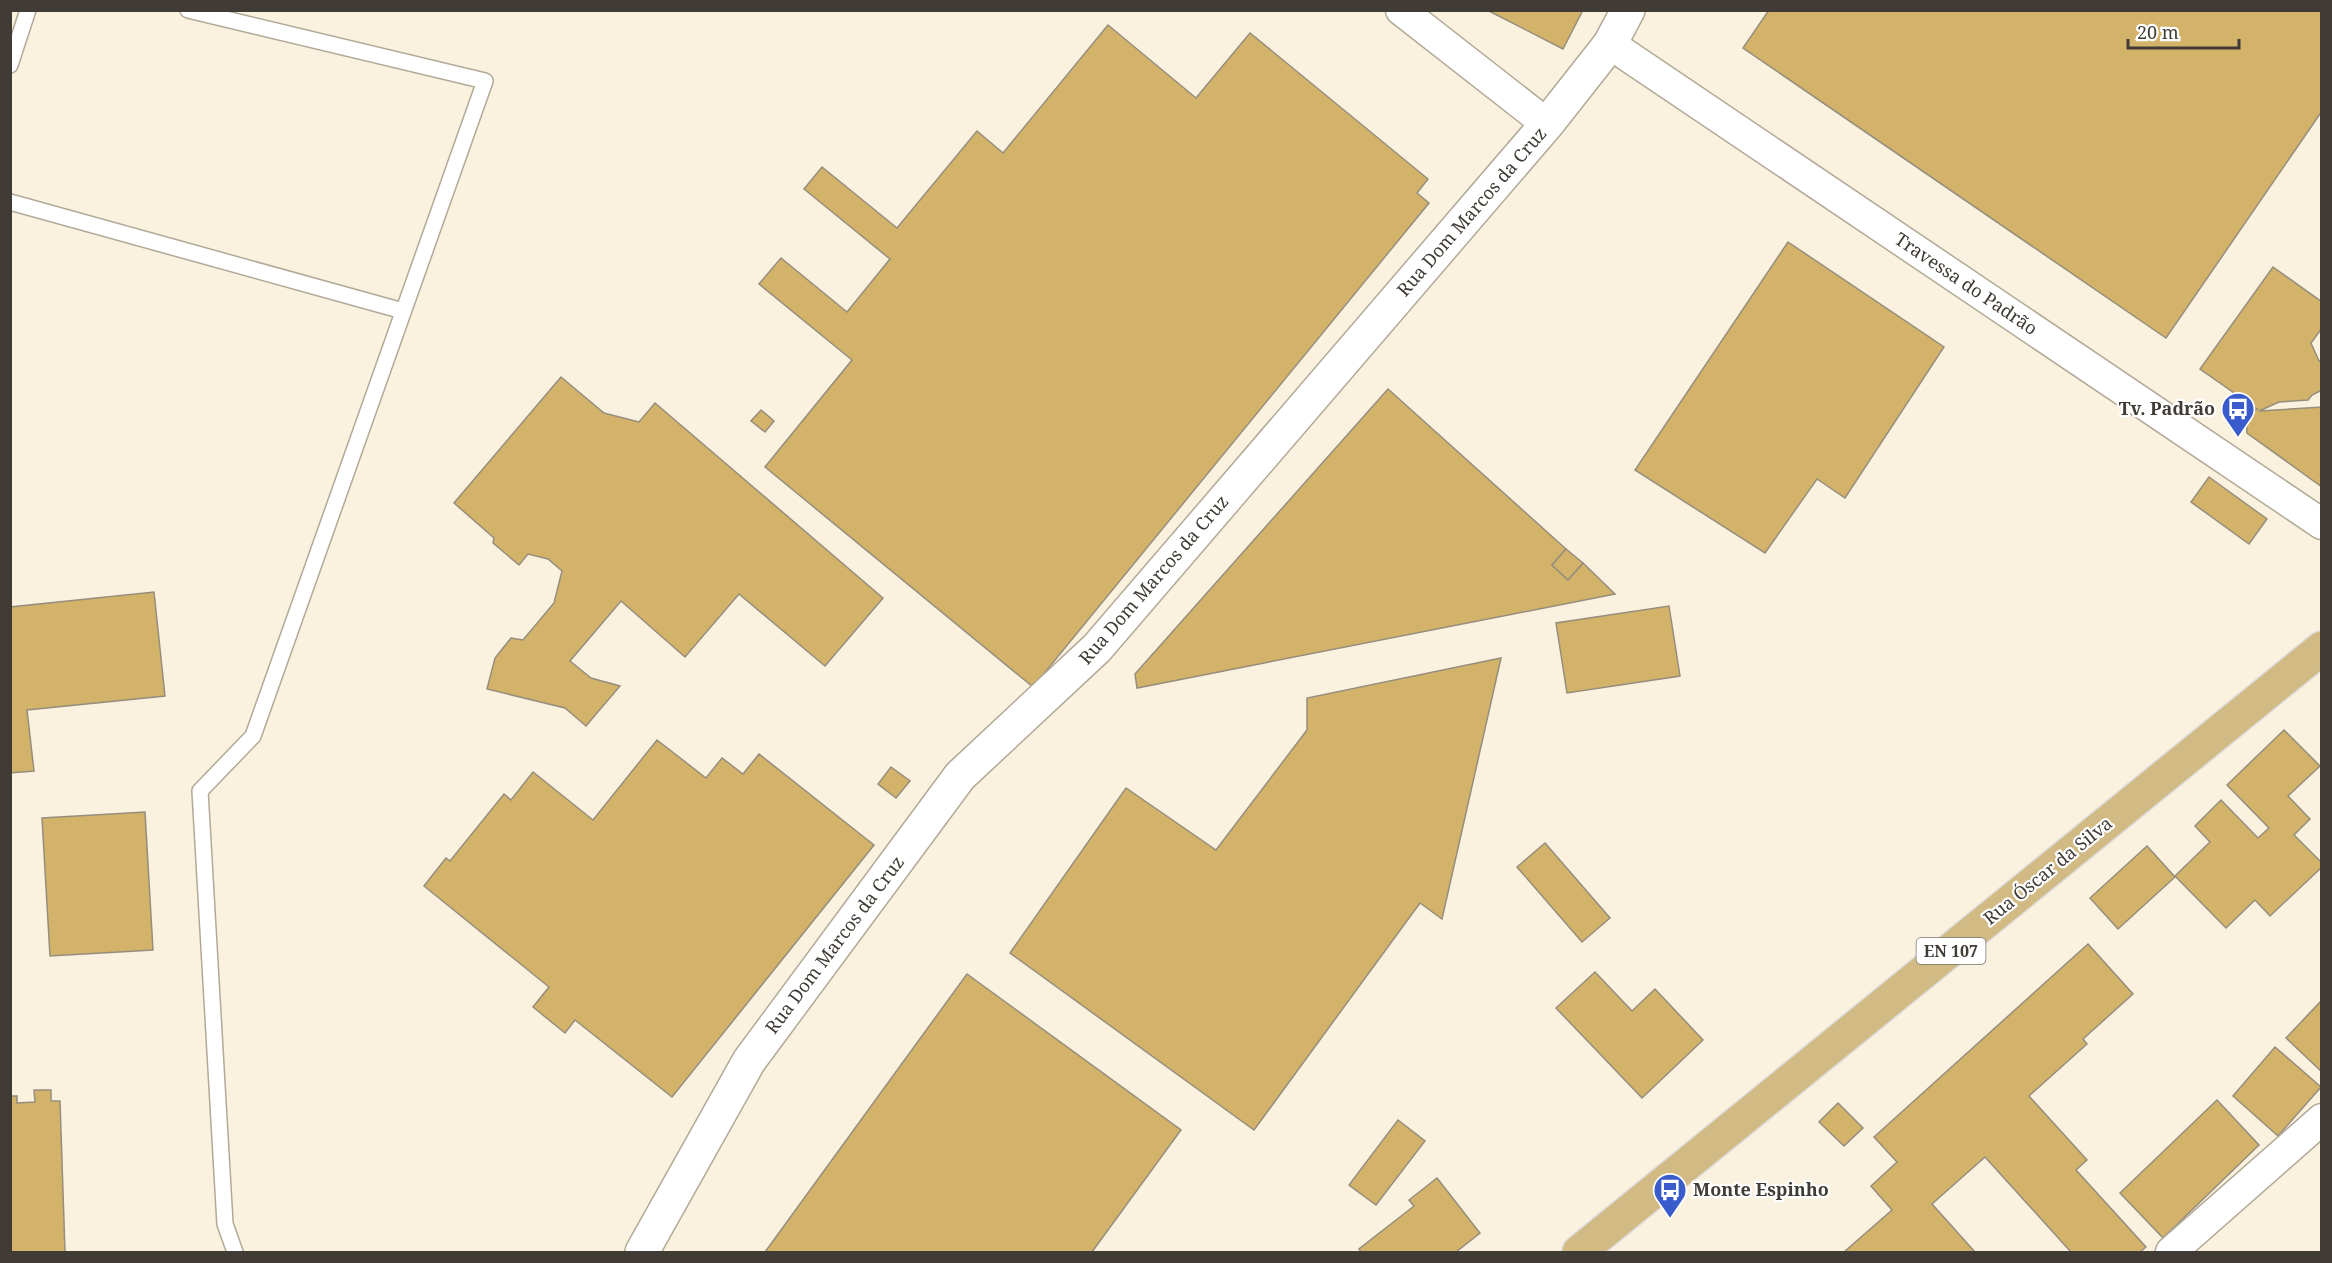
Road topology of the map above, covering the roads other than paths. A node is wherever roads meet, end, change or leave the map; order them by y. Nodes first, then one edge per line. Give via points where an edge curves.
1 (28, 10) edge
2 (188, 10) edge
3 (1401, 10) edge
4 (1628, 10) edge
5 (1610, 44) junction
6 (10, 65) edge
7 (1547, 124) junction
8 (10, 202) edge
9 (403, 311) junction
10 (2322, 524) edge
11 (2322, 648) edge
12 (2322, 1119) edge
13 (1594, 1248) edge
14 (235, 1252) edge
15 (642, 1252) edge
16 (2171, 1252) edge

1 - 6 lane
2 - 9 lane via 485,81
3 - 7 street
4 - 5 street, Rua Dom Marcos da Cruz
5 - 7 street, Rua Dom Marcos da Cruz
5 - 10 street, Travessa do Padrão
7 - 15 street, Rua Dom Marcos da Cruz via 1097,648 960,776 749,1061
8 - 9 lane
9 - 14 lane via 253,736 200,791 225,1224
11 - 13 main road, Rua Óscar da Silva / EN 107
12 - 16 street

